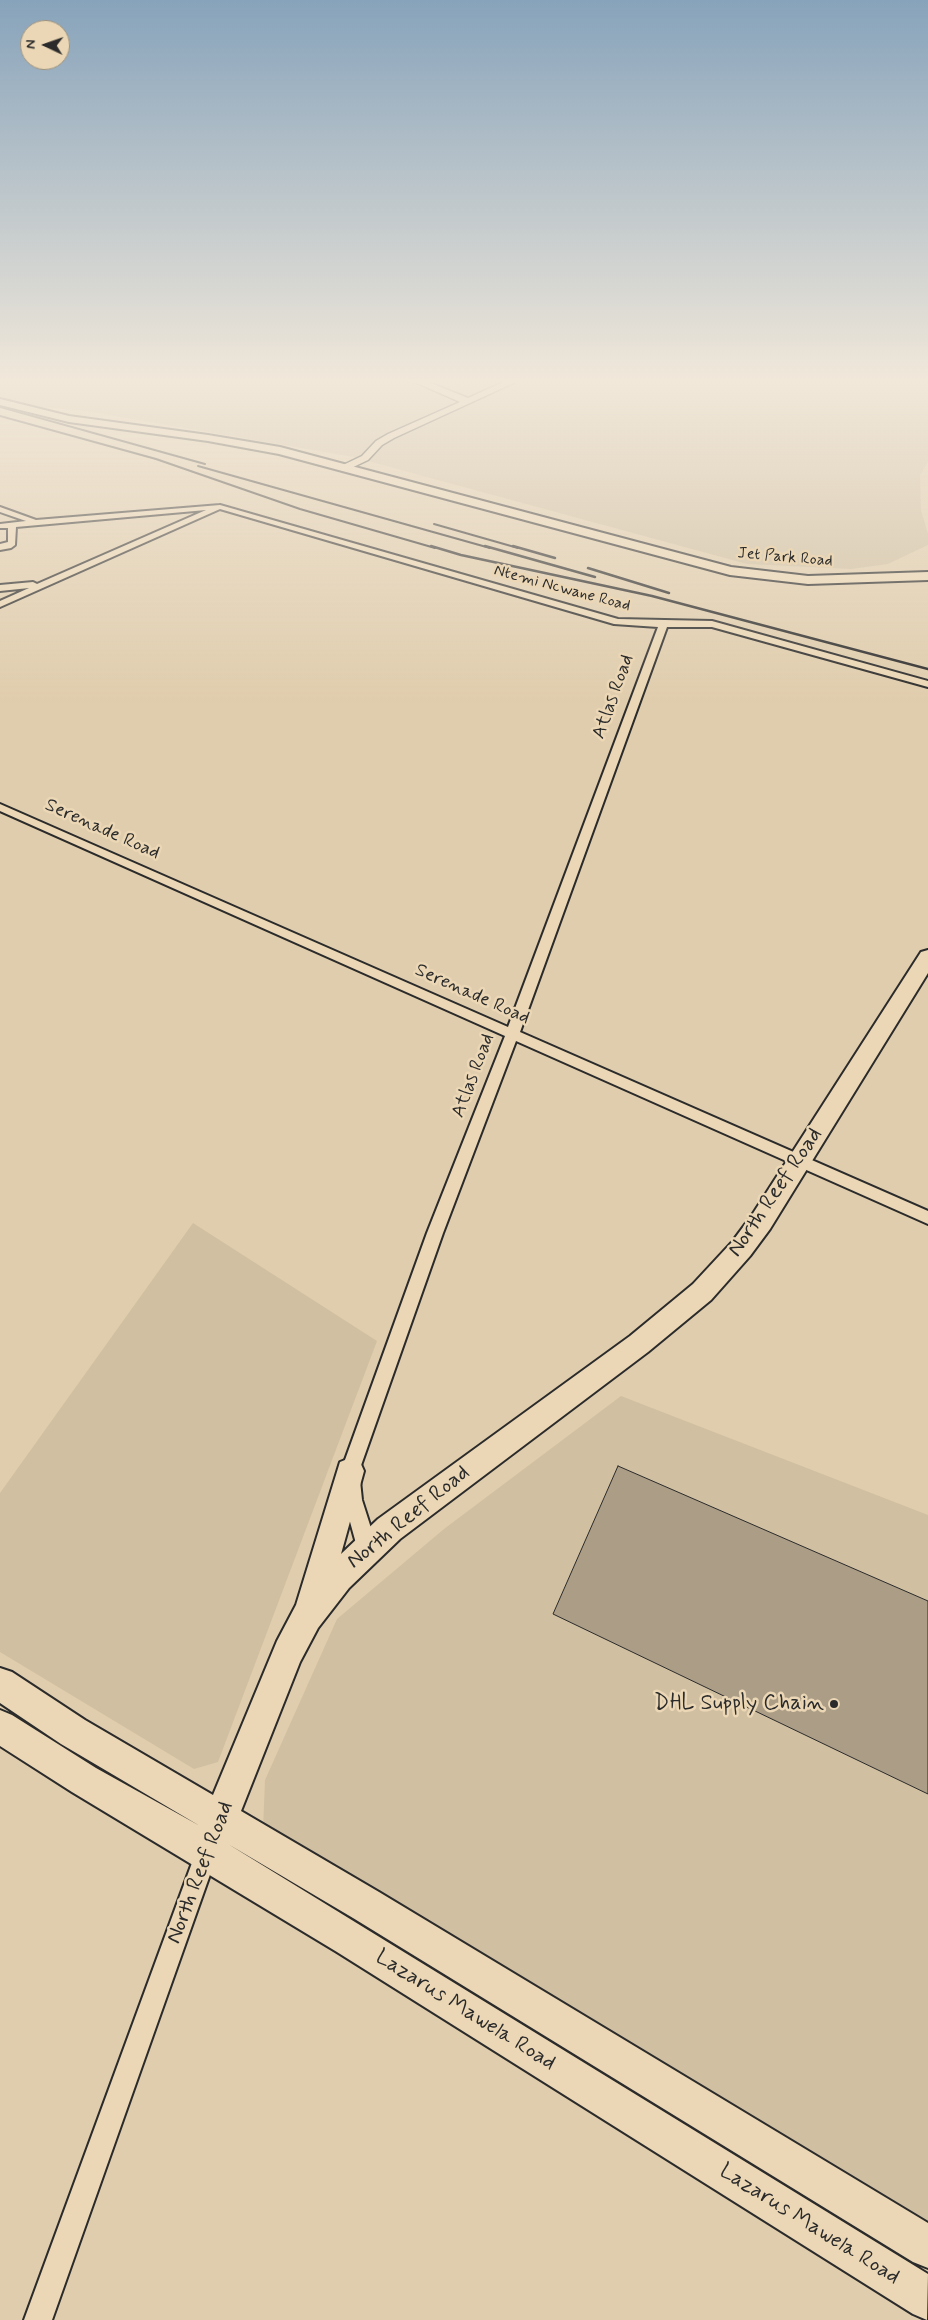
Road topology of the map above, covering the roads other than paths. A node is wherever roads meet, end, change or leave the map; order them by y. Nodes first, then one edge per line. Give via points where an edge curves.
1 (428, 488) edge
2 (0, 508) edge
3 (220, 508) junction
4 (145, 512) junction
5 (33, 523) junction
6 (12, 525) junction
7 (0, 526) edge
8 (172, 529) junction
9 (0, 547) edge
10 (923, 572) edge
11 (46, 584) junction
12 (0, 588) edge
13 (0, 604) edge
14 (664, 623) junction
15 (928, 684) edge
16 (0, 807) edge
17 (928, 957) edge
18 (512, 1035) junction
19 (800, 1161) junction
20 (928, 1218) edge
21 (350, 1471) junction
22 (367, 1547) junction
23 (307, 1617) junction
24 (0, 1684) edge
25 (0, 1727) edge
26 (214, 1836) junction
27 (366, 1905) junction
28 (350, 1940) junction
29 (928, 2247) edge
30 (928, 2299) edge
31 (38, 2320) edge

1 - 10 main road, Jet Park Road via 730,571 808,580
2 - 5 street via 30,518
3 - 4 street, Ntemi Ncwane Road
3 - 8 street
3 - 14 street, Ntemi Ncwane Road via 610,620 632,624
4 - 5 street
4 - 8 street via 172,518 175,522
5 - 6 street
6 - 7 street
6 - 9 street via 12,543
8 - 11 street
11 - 12 street
11 - 13 street
14 - 15 street, Ntemi Ncwane Road via 716,625
14 - 18 street, Atlas Road
16 - 18 street, Serenade Road
17 - 19 main road, North Reef Road
18 - 19 street, Serenade Road
18 - 21 street, Atlas Road via 435,1233
19 - 20 street, Serenade Road
19 - 22 main road, North Reef Road via 751,1235 702,1292
21 - 22 street, Atlas Road via 353,1500
21 - 23 main road
22 - 23 main road, North Reef Road
23 - 26 main road, North Reef Road via 280,1670
24 - 26 main road, Lazarus Mawela Road via 73,1732
25 - 26 main road, Lazarus Mawela Road via 84,1780
26 - 27 main road, Lazarus Mawela Road
26 - 28 main road, Lazarus Mawela Road
26 - 31 street, North Reef Road
27 - 28 main road
27 - 29 main road, Lazarus Mawela Road
28 - 30 main road, Lazarus Mawela Road

